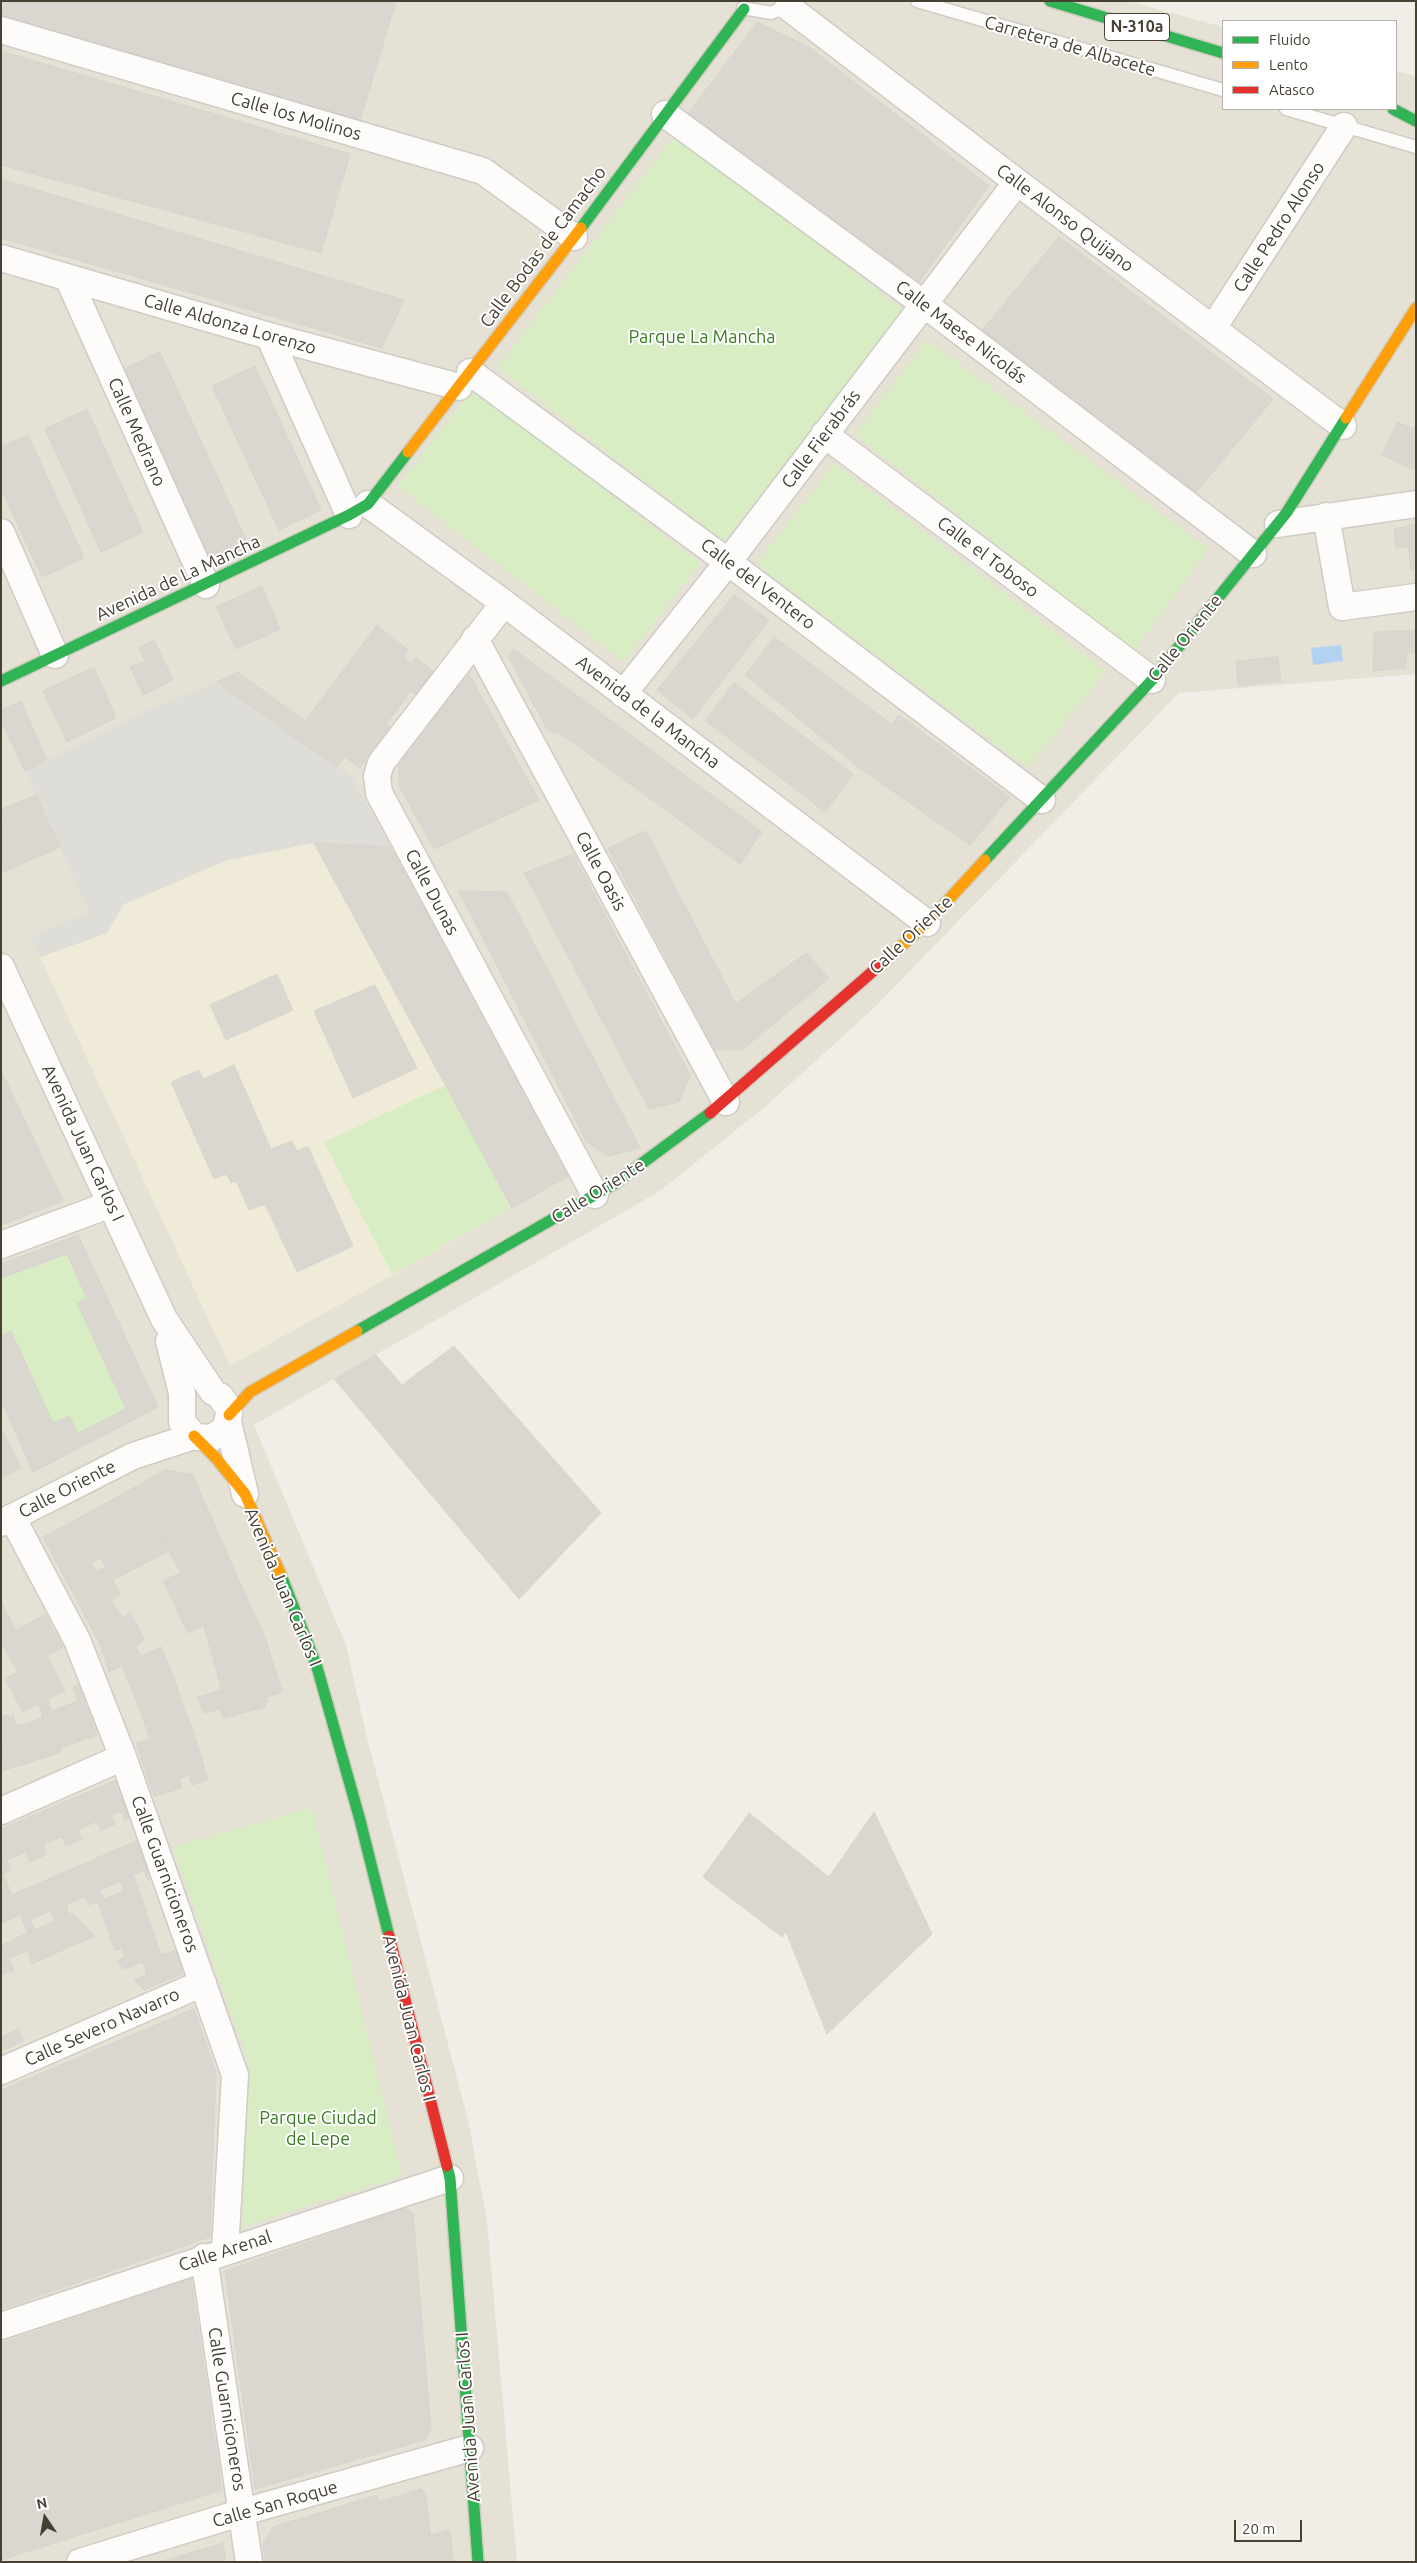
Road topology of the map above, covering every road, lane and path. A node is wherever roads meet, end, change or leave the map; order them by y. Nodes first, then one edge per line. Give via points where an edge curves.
1 (917, 1) edge
2 (1050, 1) edge
3 (791, 4) edge
4 (742, 5) edge
5 (1, 30) edge
6 (1222, 53) edge
7 (1222, 90) edge
8 (1289, 110) edge
9 (1395, 110) edge
10 (665, 114) junction
11 (1416, 121) edge
12 (1344, 126) junction
13 (1416, 147) edge
14 (1017, 182) junction
15 (574, 237) junction
16 (1, 258) edge
17 (68, 278) junction
18 (924, 304) junction
19 (1416, 308) edge
20 (1213, 328) junction
21 (269, 336) junction
22 (465, 380) junction
23 (1343, 426) junction
24 (824, 434) junction
25 (1416, 504) edge
26 (358, 510) junction
27 (1326, 516) junction
28 (1278, 524) junction
29 (1, 532) edge
30 (1253, 554) junction
31 (728, 562) junction
32 (206, 585) junction
33 (1416, 597) edge
34 (504, 603) junction
35 (475, 639) junction
36 (55, 655) junction
37 (1152, 680) junction
38 (1, 681) edge
39 (623, 694) junction
40 (1042, 800) junction
41 (927, 922) junction
42 (1, 966) edge
43 (726, 1102) junction
44 (595, 1195) junction
45 (111, 1204) junction
46 (1, 1245) edge
47 (164, 1320) junction
48 (214, 1392) junction
49 (250, 1392) junction
50 (182, 1410) junction
51 (229, 1418) junction
52 (195, 1436) junction
53 (133, 1456) junction
54 (245, 1494) junction
55 (7, 1520) edge
56 (123, 1757) junction
57 (1, 1811) edge
58 (203, 1983) junction
59 (1, 2071) edge
60 (450, 2178) junction
61 (214, 2254) junction
62 (1, 2326) edge
63 (470, 2448) junction
64 (243, 2512) junction
65 (80, 2562) edge
66 (248, 2562) edge
67 (478, 2562) edge

1 - 7 lane, Carretera de Albacete
2 - 6 main road, N-310a
3 - 4 lane via 771,13
3 - 14 street, Calle Alonso Quijano
4 - 10 main road, Calle Bodas de Camacho
5 - 15 street, Calle los Molinos via 483,171
8 - 12 lane
9 - 11 main road
10 - 15 main road, Calle Bodas de Camacho
10 - 18 street, Calle Maese Nicolás
12 - 13 lane
12 - 20 street, Calle Pedro Alonso
14 - 18 street, Calle Fierabrás
14 - 20 street, Calle Alonso Quijano
15 - 22 main road, Calle Bodas de Camacho
16 - 17 street, Calle Aldonza Lorenzo
17 - 21 street, Calle Aldonza Lorenzo
17 - 32 street, Calle Medrano
18 - 24 street, Calle Fierabrás
18 - 30 street, Calle Maese Nicolás
19 - 23 main road, Calle Oriente
20 - 23 street, Calle Alonso Quijano
21 - 22 street, Calle Aldonza Lorenzo
21 - 26 street
22 - 26 main road, Calle Bodas de Camacho
22 - 31 street, Calle del Ventero
23 - 28 main road, Calle Oriente
24 - 31 street, Calle Fierabrás
24 - 37 street, Calle el Toboso
25 - 27 street
26 - 32 main road, Avenida de La Mancha
26 - 34 street, Avenida de la Mancha
27 - 28 street
27 - 33 street via 1342,607
28 - 30 main road, Calle Oriente
29 - 36 street
30 - 37 main road, Calle Oriente
31 - 39 street, Calle Fierabrás
31 - 40 street, Calle del Ventero
32 - 36 main road, Avenida de La Mancha
34 - 35 street, Calle Dunas
34 - 39 street, Avenida de la Mancha
35 - 43 street, Calle Oasis
35 - 44 street, Calle Dunas via 382,763 377,776 379,793
36 - 38 main road, Avenida de La Mancha
37 - 40 main road, Calle Oriente
39 - 41 street, Avenida de la Mancha
40 - 41 main road, Calle Oriente
41 - 43 main road, Calle Oriente
42 - 45 street, Avenida Juan Carlos I
43 - 44 main road, Calle Oriente
44 - 49 main road, Calle Oriente
45 - 46 street
45 - 47 street, Avenida Juan Carlos I
47 - 48 street
47 - 50 street via 182,1393
48 - 49 street
48 - 50 street via 193,1394
48 - 51 street via 225,1400
49 - 51 main road, Calle Oriente
50 - 52 street via 182,1422
50 - 53 street, Calle Oriente via 173,1422
51 - 52 street via 225,1429 212,1438
51 - 54 street
52 - 53 street, Calle Oriente
52 - 54 main road, Avenida Juan Carlos I
53 - 55 street, Calle Oriente
54 - 60 main road, Avenida Juan Carlos I via 297,1611 317,1667 360,1820
55 - 56 street, Calle Guarnicioneros via 77,1640
56 - 57 street
56 - 58 street, Calle Guarnicioneros
58 - 59 street, Calle Severo Navarro
58 - 61 street, Calle Guarnicioneros via 235,2074
60 - 61 street, Calle Arenal
60 - 63 main road, Avenida Juan Carlos I
61 - 62 street, Calle Arenal
61 - 64 street, Calle Guarnicioneros
63 - 64 street, Calle San Roque
63 - 67 main road, Avenida Juan Carlos I
64 - 65 street, Calle San Roque
64 - 66 street, Calle Guarnicioneros

